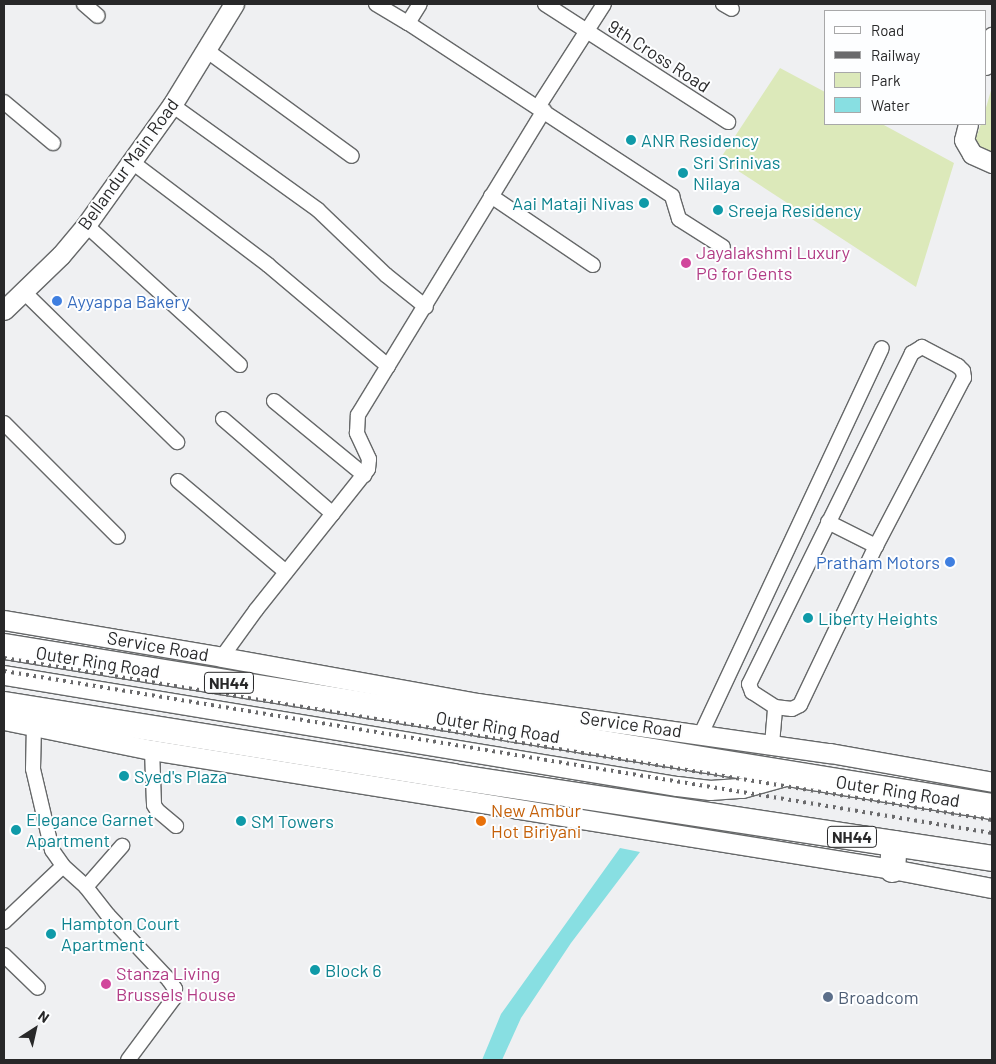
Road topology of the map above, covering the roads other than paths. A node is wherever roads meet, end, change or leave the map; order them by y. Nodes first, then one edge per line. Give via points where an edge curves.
1 (84, 4) edge
2 (234, 4) edge
3 (376, 4) edge
4 (420, 4) edge
5 (545, 4) edge
6 (604, 4) edge
7 (98, 16) dead end
8 (408, 23) junction
9 (588, 32) junction
10 (992, 37) edge
11 (206, 50) junction
12 (986, 60) edge
13 (4, 102) edge
14 (172, 105) junction
15 (541, 108) junction
16 (728, 122) dead end
17 (968, 125) edge
18 (53, 143) dead end
19 (352, 156) dead end
20 (132, 162) junction
21 (992, 163) edge
22 (491, 196) junction
23 (86, 225) junction
24 (722, 247) dead end
25 (593, 265) dead end
26 (23, 291) junction
27 (426, 307) junction
28 (4, 310) edge
29 (882, 348) dead end
30 (240, 366) dead end
31 (388, 366) junction
32 (274, 401) dead end
33 (223, 419) dead end
34 (4, 423) edge
35 (177, 442) dead end
36 (364, 476) junction
37 (178, 481) dead end
38 (333, 514) junction
39 (828, 522) junction
40 (118, 537) dead end
41 (876, 546) junction
42 (286, 572) junction
43 (4, 620) edge
44 (4, 646) edge
45 (222, 657) junction
46 (4, 675) edge
47 (4, 704) edge
48 (775, 707) junction
49 (4, 720) edge
50 (34, 725) junction
51 (701, 734) junction
52 (772, 744) junction
53 (152, 750) junction
54 (793, 774) junction
55 (992, 782) edge
56 (992, 806) edge
57 (176, 826) dead end
58 (894, 843) junction
59 (122, 846) dead end
60 (992, 858) edge
61 (63, 866) junction
62 (892, 869) junction
63 (86, 887) junction
64 (992, 888) edge
65 (4, 922) edge
66 (4, 955) edge
67 (38, 988) dead end
68 (128, 1060) edge

1 - 7 street
2 - 11 street, Bellandur Main Road
3 - 8 street
4 - 8 street
5 - 9 street, 9th Cross Road
6 - 9 street
8 - 15 street
9 - 15 street
9 - 16 street, 9th Cross Road
10 - 12 street
11 - 14 street, Bellandur Main Road
11 - 19 street
13 - 18 street
14 - 20 street, Bellandur Main Road
14 - 27 street via 318,210
15 - 22 street
15 - 24 street via 672,196 679,219
17 - 21 street via 964,140 972,154
20 - 23 street, Bellandur Main Road
20 - 31 street via 268,265
22 - 25 street
22 - 27 street
23 - 26 street, Bellandur Main Road via 61,255
23 - 30 street
26 - 28 street, Bellandur Main Road
26 - 35 street
27 - 31 street
29 - 51 street
31 - 36 street via 358,415 357,433 369,459
32 - 36 street
33 - 38 street
34 - 40 street
36 - 38 street
37 - 42 street
38 - 42 street
39 - 41 street
39 - 41 street via 912,353 922,347 958,366 964,378
39 - 48 street via 749,684 752,692
41 - 48 street via 800,705 792,709
42 - 45 street
43 - 45 street, Service Road
44 - 54 highway, Outer Ring Road / NH44
45 - 51 street, Service Road via 477,704
46 - 54 street via 677,786 710,790 742,788
47 - 58 highway, NH44
48 - 52 street
49 - 50 street
50 - 53 street
50 - 61 street via 33,769 42,815 52,850
51 - 52 street, Service Road
52 - 55 street, Service Road
53 - 57 street via 154,805
53 - 62 street
54 - 56 highway, Outer Ring Road / NH44
58 - 60 highway, NH44
58 - 62 highway
59 - 63 street
61 - 63 street
61 - 65 street
62 - 64 street
63 - 68 street via 175,989 174,998
66 - 67 street

